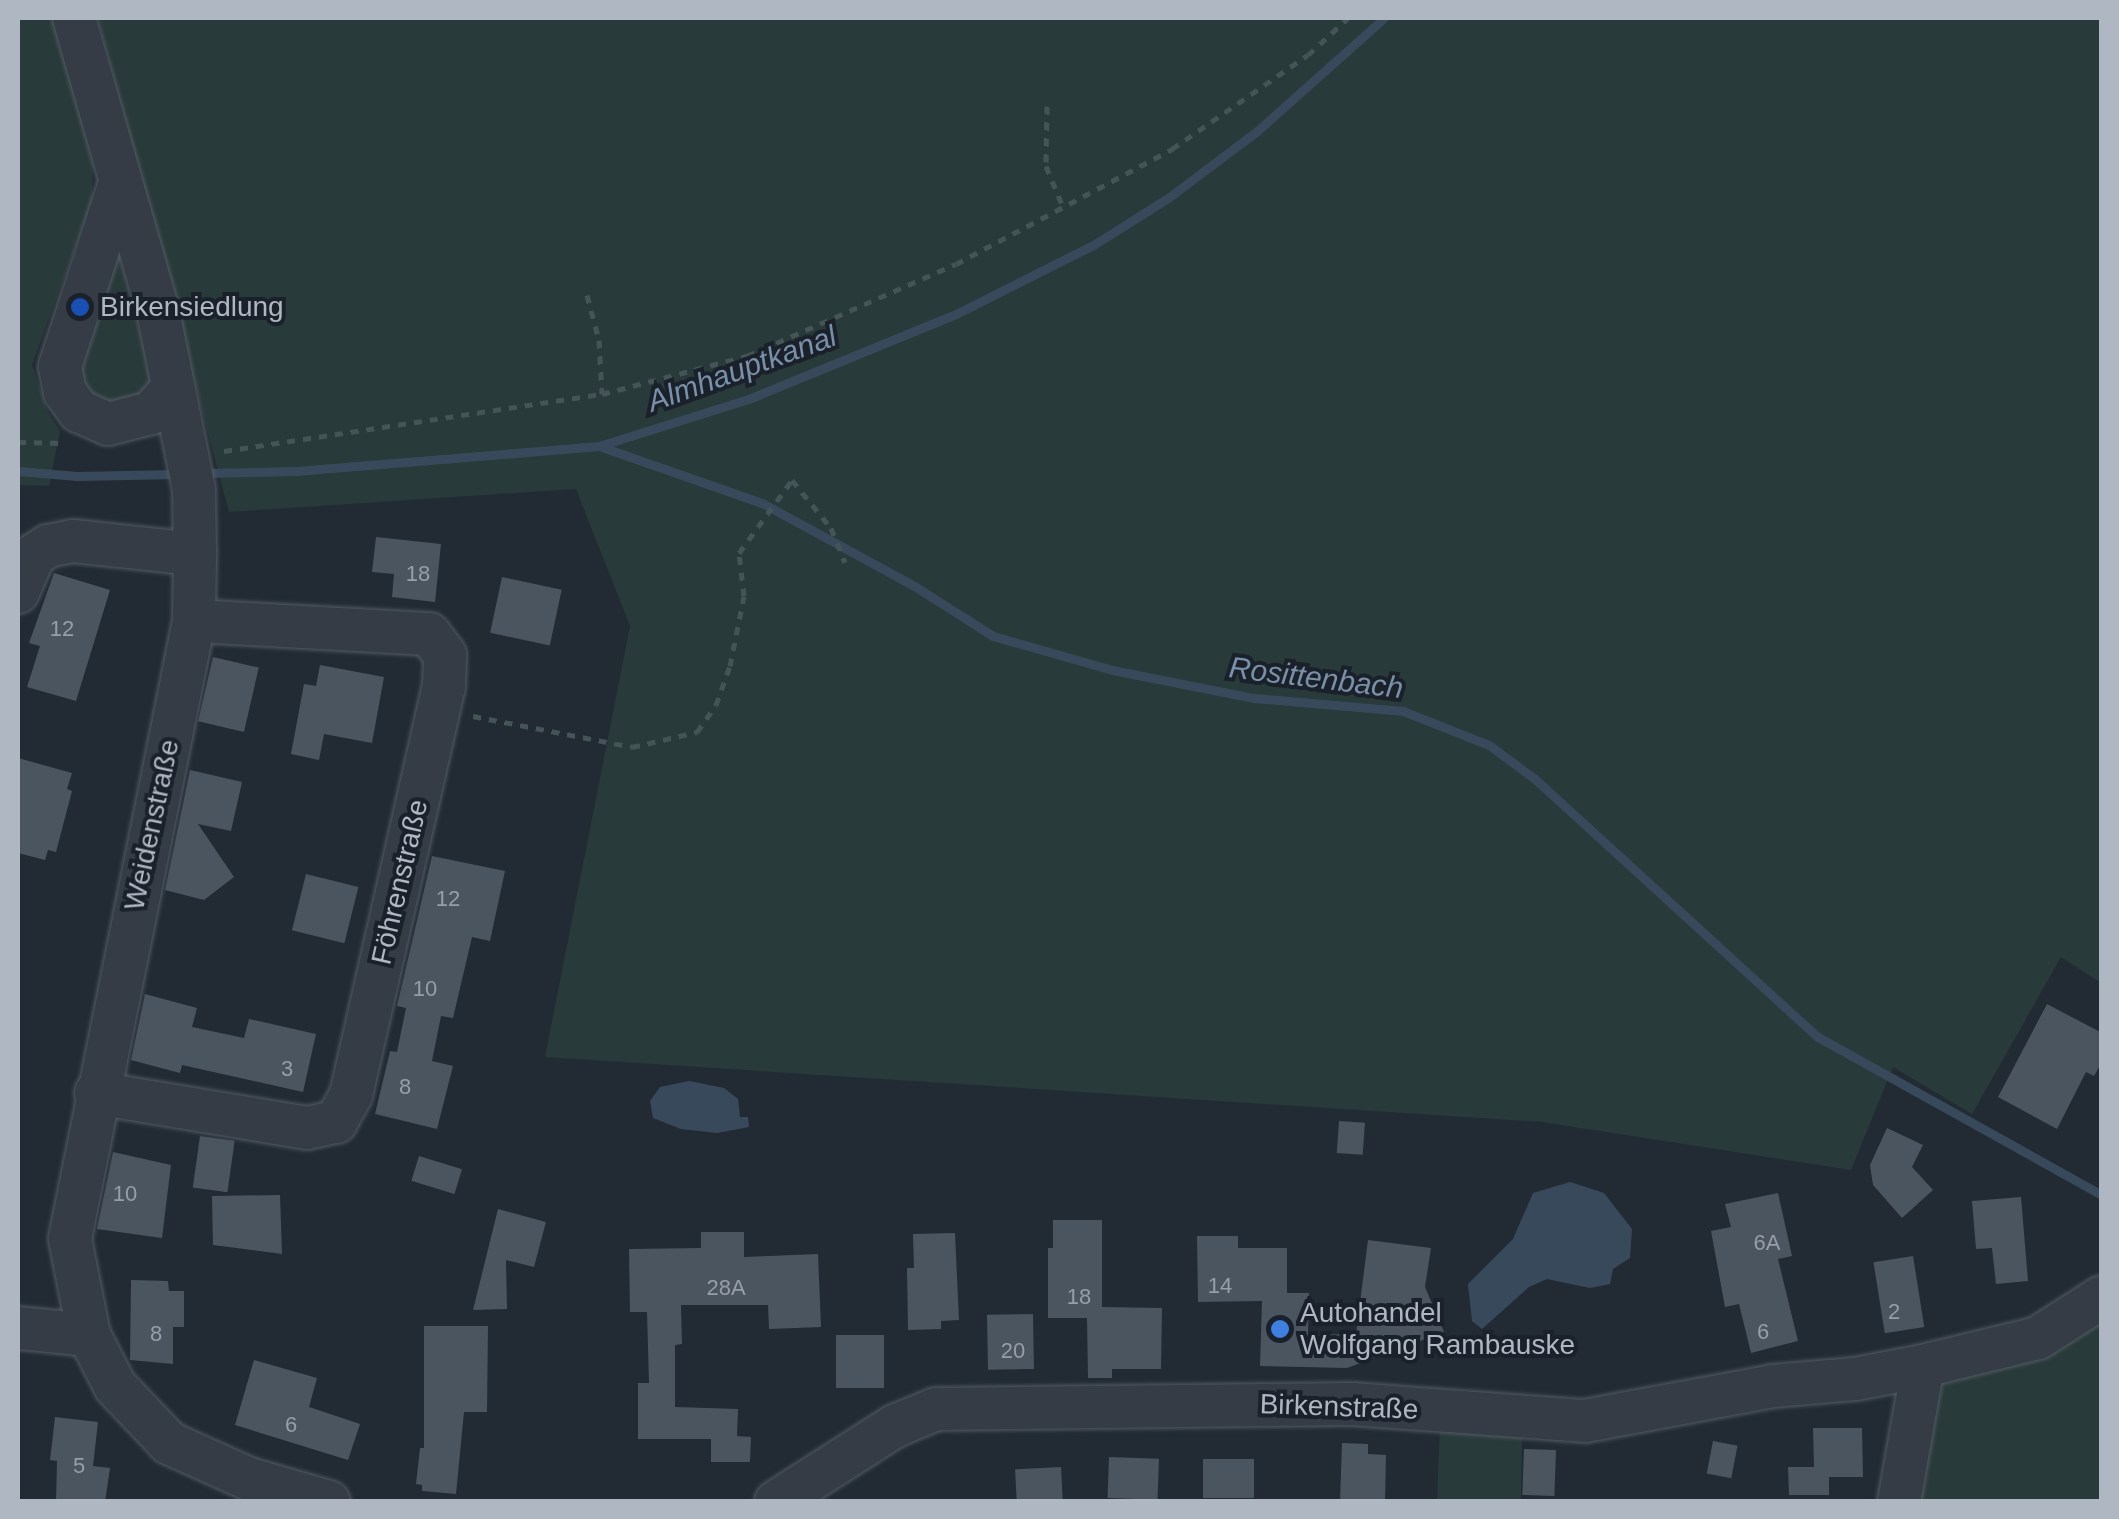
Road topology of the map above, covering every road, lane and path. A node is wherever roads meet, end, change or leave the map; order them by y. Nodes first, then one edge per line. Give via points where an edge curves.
1 (74, 18) edge
2 (1348, 18) edge
3 (1047, 106) dead end
4 (119, 186) junction
5 (1063, 207) junction
6 (587, 294) dead end
7 (173, 388) junction
8 (602, 394) junction
9 (188, 461) junction
10 (195, 554) junction
11 (845, 562) dead end
12 (18, 592) edge
13 (194, 621) junction
14 (439, 709) junction
15 (96, 1093) junction
16 (2102, 1297) edge
17 (18, 1328) edge
18 (90, 1335) junction
19 (1923, 1366) junction
20 (330, 1502) edge
21 (776, 1502) edge
22 (1900, 1502) edge

1 - 4 street, Weidenstraße
2 - 5 path via 1308,55 1172,150
3 - 5 path via 1046,166
4 - 7 street, Weidenstraße via 158,311
4 - 7 street via 60,367 65,392 79,411 108,424 151,413
5 - 8 path via 956,264 747,356
6 - 8 path via 599,340
7 - 9 street, Weidenstraße
8 - 9 path
9 - 10 street, Weidenstraße
10 - 12 street via 73,541 34,555
10 - 13 street, Weidenstraße
11 - 14 path via 832,528 792,480 739,553 744,596 730,666 697,732 632,747
13 - 14 street, Föhrenstraße via 429,634 445,655
13 - 15 street, Weidenstraße
14 - 15 street, Föhrenstraße via 352,1096 336,1122 307,1128
15 - 18 street, Weidenstraße via 70,1238
16 - 19 street, Birkenstraße via 2038,1338
17 - 18 street
18 - 20 street, Weidenstraße via 114,1386 169,1443 250,1479
19 - 21 street, Birkenstraße via 1585,1421 1352,1404 936,1409 895,1426
19 - 22 street

